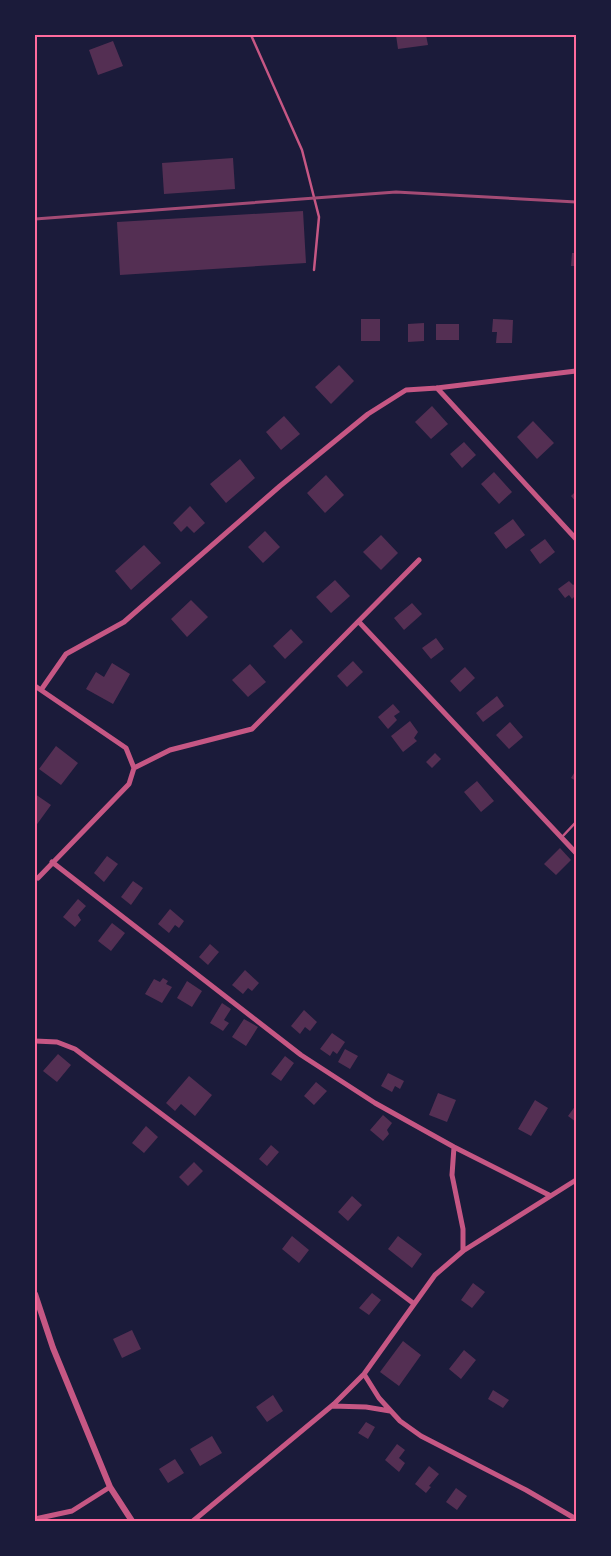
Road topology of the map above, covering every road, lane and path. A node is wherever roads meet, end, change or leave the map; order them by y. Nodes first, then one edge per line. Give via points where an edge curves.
1 (251, 35) edge
2 (314, 270) dead end
3 (576, 371) edge
4 (437, 388) junction
5 (576, 540) edge
6 (419, 560) dead end
7 (359, 622) junction
8 (35, 686) edge
9 (41, 690) junction
10 (134, 768) junction
11 (576, 822) edge
12 (562, 837) junction
13 (576, 853) edge
14 (52, 862) junction
15 (36, 879) edge
16 (35, 1041) edge
17 (454, 1147) junction
18 (576, 1180) edge
19 (549, 1196) junction
20 (463, 1251) junction
21 (35, 1294) edge
22 (413, 1303) junction
23 (364, 1374) junction
24 (332, 1406) junction
25 (390, 1411) junction
26 (110, 1487) junction
27 (35, 1519) edge
28 (576, 1519) edge
29 (132, 1521) edge
30 (193, 1521) edge

1 - 2 lane via 302,150 319,216
3 - 4 street
4 - 5 street
4 - 9 street via 406,390 368,414 124,622 66,654
6 - 7 street
7 - 10 street via 252,729 170,750
7 - 12 street
8 - 9 street
9 - 10 street via 126,748
10 - 14 street via 129,784
11 - 12 lane
12 - 13 street
14 - 15 street
14 - 17 street via 301,1055 375,1104
16 - 22 street via 57,1042 75,1049
17 - 19 street
17 - 20 street via 452,1175 463,1229
18 - 19 street
19 - 20 street
20 - 22 street via 434,1275
21 - 26 street via 53,1348
22 - 23 street
23 - 24 street
23 - 25 street
24 - 25 street
24 - 30 street
25 - 28 street via 421,1436
26 - 27 street via 72,1511
26 - 29 street

